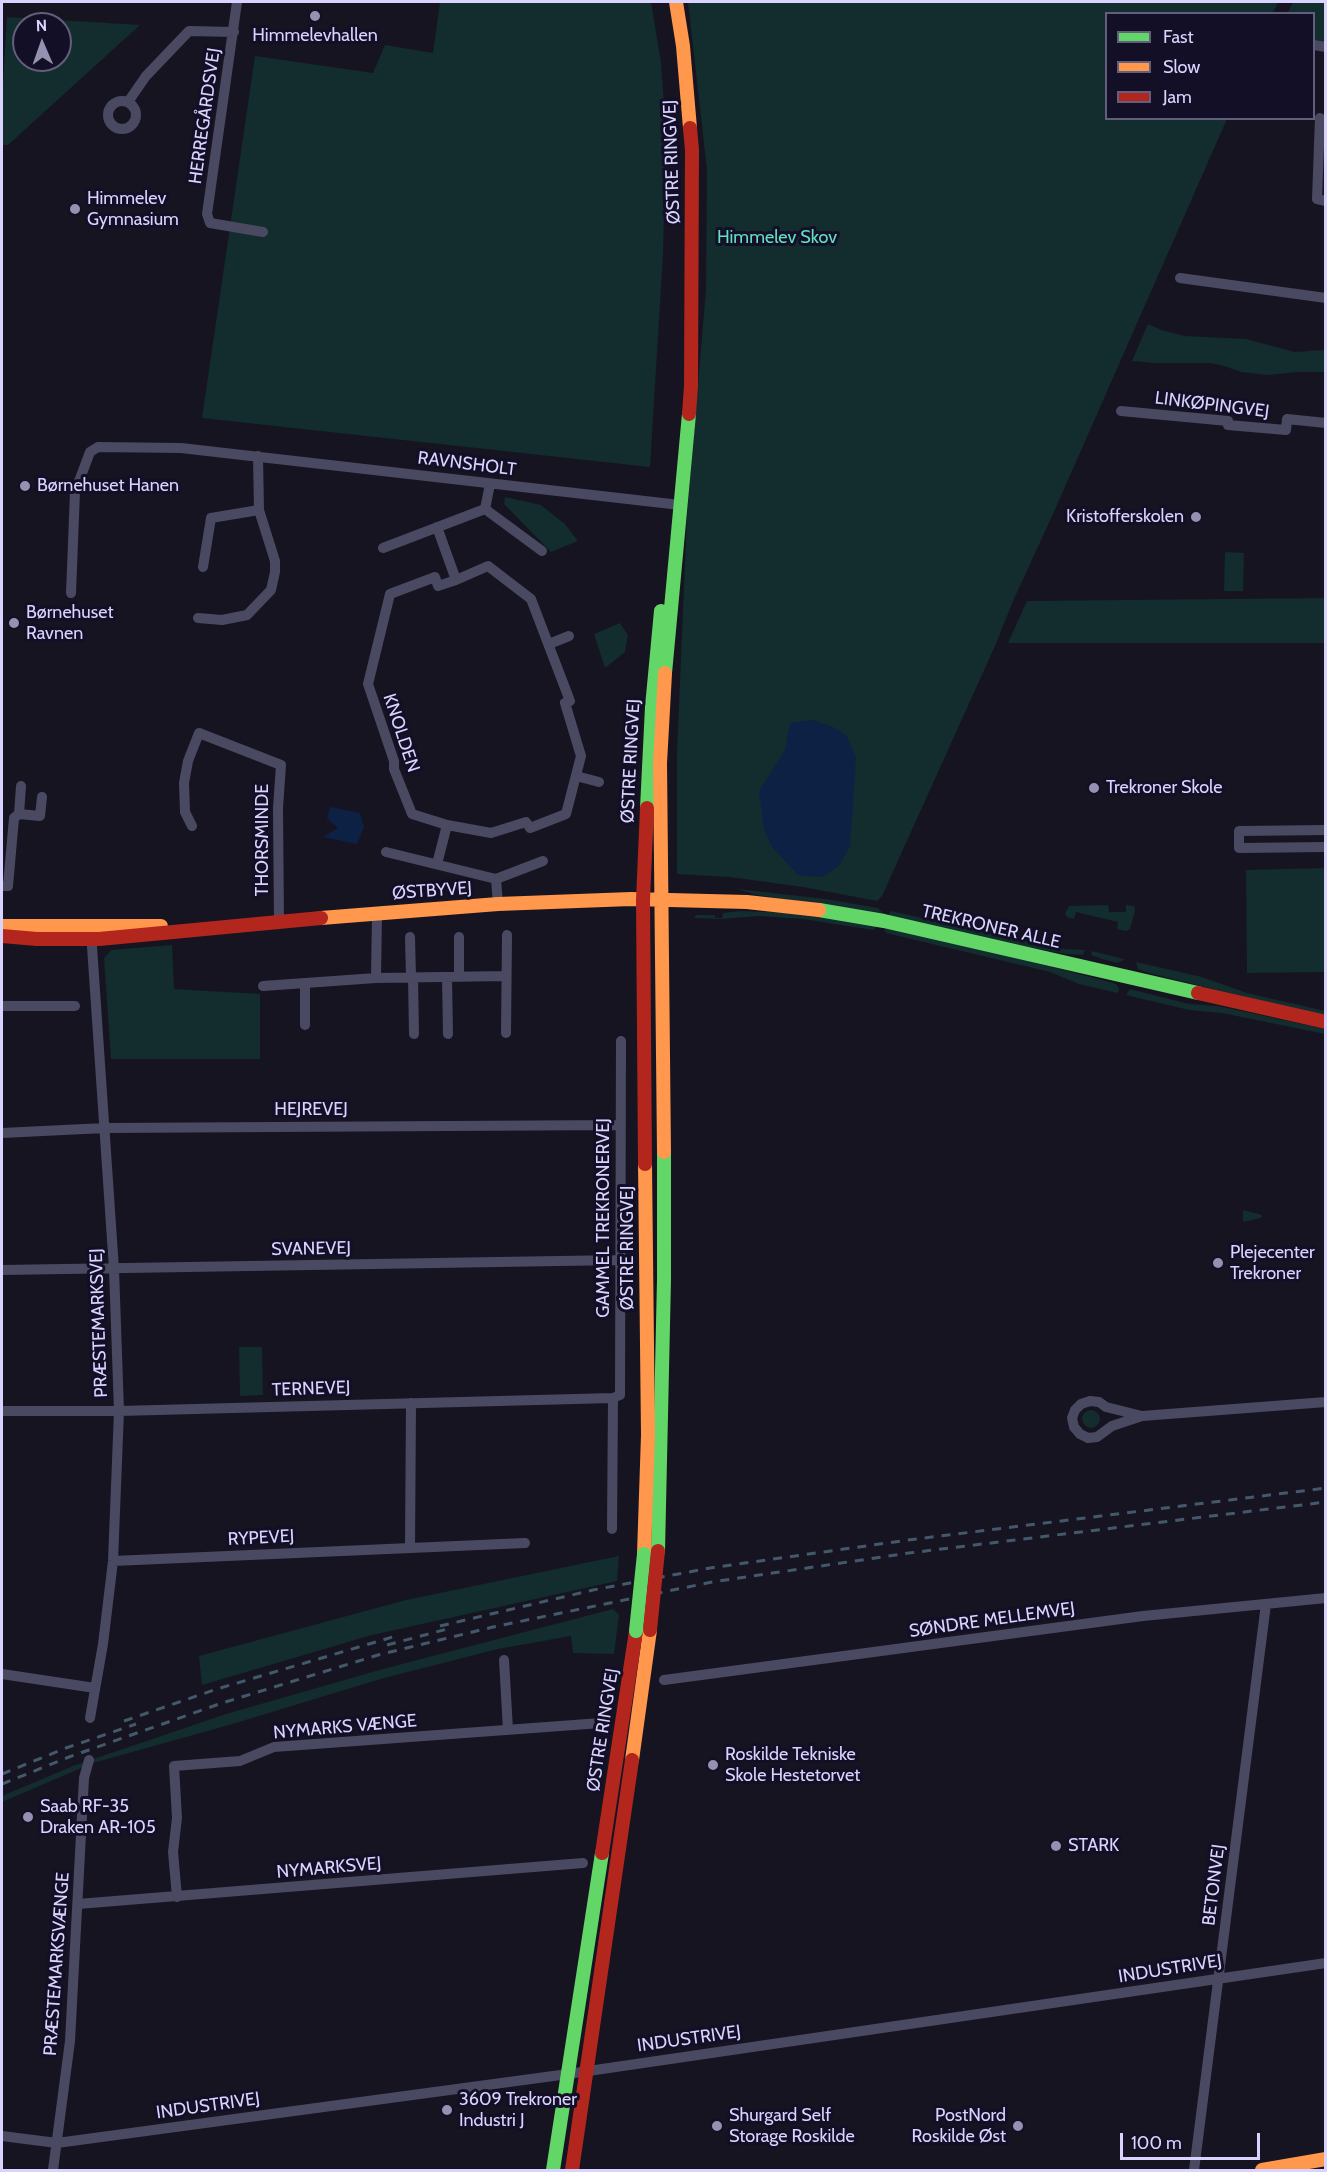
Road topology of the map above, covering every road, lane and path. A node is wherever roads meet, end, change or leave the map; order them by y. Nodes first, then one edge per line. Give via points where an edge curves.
1 (237, 2) edge
2 (676, 2) edge
3 (234, 32) junction
4 (128, 102) dead end
5 (1320, 118) dead end
6 (1326, 201) edge
7 (263, 232) dead end
8 (1180, 278) dead end
9 (1326, 298) edge
10 (1121, 411) dead end
11 (1326, 423) edge
12 (258, 456) junction
13 (490, 484) junction
14 (676, 504) junction
15 (485, 509) junction
16 (259, 510) junction
17 (437, 527) junction
18 (383, 548) dead end
19 (542, 551) dead end
20 (203, 567) dead end
21 (456, 580) junction
22 (71, 593) dead end
23 (198, 618) dead end
24 (569, 636) dead end
25 (549, 644) junction
26 (576, 776) junction
27 (598, 782) dead end
28 (21, 786) dead end
29 (42, 797) dead end
30 (19, 814) junction
31 (447, 825) junction
32 (192, 826) dead end
33 (1326, 830) edge
34 (1326, 847) edge
35 (386, 852) dead end
36 (543, 861) dead end
37 (437, 864) junction
38 (496, 879) junction
39 (2, 886) edge
40 (643, 900) junction
41 (663, 900) junction
42 (498, 904) junction
43 (377, 913) junction
44 (279, 921) junction
45 (2, 926) edge
46 (91, 932) junction
47 (507, 935) dead end
48 (2, 936) edge
49 (410, 937) dead end
50 (459, 937) dead end
51 (507, 976) junction
52 (412, 977) junction
53 (447, 977) junction
54 (459, 977) junction
55 (376, 978) junction
56 (305, 983) junction
57 (263, 986) dead end
58 (2, 1006) edge
59 (75, 1006) dead end
60 (1326, 1022) edge
61 (305, 1024) dead end
62 (506, 1033) dead end
63 (414, 1034) dead end
64 (448, 1034) dead end
65 (621, 1041) dead end
66 (620, 1125) junction
67 (105, 1128) junction
68 (2, 1133) edge
69 (621, 1260) junction
70 (114, 1269) junction
71 (2, 1270) edge
72 (617, 1396) junction
73 (1326, 1402) edge
74 (411, 1403) junction
75 (2, 1411) edge
76 (119, 1411) junction
77 (1142, 1416) junction
78 (612, 1529) dead end
79 (525, 1543) dead end
80 (410, 1548) junction
81 (113, 1561) junction
82 (1326, 1598) edge
83 (1266, 1604) junction
84 (504, 1660) dead end
85 (2, 1674) edge
86 (664, 1680) dead end
87 (95, 1688) junction
88 (90, 1718) dead end
89 (601, 1723) dead end
90 (508, 1730) junction
91 (89, 1760) dead end
92 (583, 1863) dead end
93 (177, 1897) junction
94 (78, 1904) junction
95 (1326, 1963) edge
96 (1219, 1978) junction
97 (587, 2071) junction
98 (568, 2074) junction
99 (2, 2136) edge
100 (57, 2143) junction
101 (1326, 2159) edge
102 (53, 2170) edge
103 (553, 2170) edge
104 (572, 2170) edge
105 (1194, 2170) edge
106 (1262, 2170) edge

1 - 3 street, HERREGÅRDSVEJ
2 - 14 main road, ØSTRE RINGVEJ via 692,150 691,321
3 - 4 street, HERREGÅRDSVEJ via 189,32 146,76
3 - 7 street, HERREGÅRDSVEJ via 207,214 210,223
5 - 6 street via 1317,199
8 - 9 street
10 - 11 street, LINKØPINGVEJ via 1286,430 1287,419
12 - 13 street, RAVNSHOLT
12 - 16 street
12 - 22 street, RAVNSHOLT via 181,448 98,447 90,452 75,492
13 - 14 street, RAVNSHOLT
13 - 15 street
14 - 40 main road, ØSTRE RINGVEJ via 652,707
14 - 41 main road, ØSTRE RINGVEJ via 660,763
15 - 17 street
15 - 19 street
16 - 20 street via 211,518
16 - 23 street via 275,561 271,590 247,615 222,620
17 - 18 street
17 - 21 street
21 - 25 street, KNOLDEN via 488,566 531,599
21 - 31 street, KNOLDEN via 438,586 435,578 390,594 368,684 412,814
24 - 25 street
25 - 26 street, KNOLDEN via 570,700 565,703 581,756
26 - 27 street
26 - 31 street, KNOLDEN via 566,814 557,818 530,828 526,822 492,833
28 - 30 street
29 - 30 street via 40,816
30 - 39 street via 14,818 8,886
31 - 37 street
32 - 44 street, THORSMINDE via 185,812 184,783 200,733 281,765
33 - 34 street via 1239,831 1239,848
35 - 37 street
36 - 38 street
37 - 38 street
38 - 42 street
40 - 41 main road, TREKRONER ALLE
40 - 42 main road, ØSTBYVEJ
40 - 98 main road, ØSTRE RINGVEJ, bridge via 648,1435 644,1554 636,1631
41 - 60 main road, TREKRONER ALLE via 794,906 884,921
41 - 97 main road, ØSTRE RINGVEJ, bridge via 664,1279 658,1551
42 - 43 main road, ØSTBYVEJ
43 - 44 main road, ØSTBYVEJ
43 - 55 street
44 - 46 main road, ØSTBYVEJ
45 - 46 main road, ØSTBYVEJ
46 - 48 main road, ØSTBYVEJ via 37,939
46 - 67 street, PRÆSTEMARKSVEJ
47 - 51 street
49 - 52 street
50 - 54 street
51 - 54 street
51 - 62 street
52 - 53 street
52 - 55 street
52 - 63 street
53 - 54 street
53 - 64 street
55 - 56 street
56 - 57 street
56 - 61 street
58 - 59 street
65 - 66 street, GAMMEL TREKRONERVEJ
66 - 67 street, HEJREVEJ
66 - 69 street, GAMMEL TREKRONERVEJ
67 - 68 street, HEJREVEJ
67 - 70 street, PRÆSTEMARKSVEJ
69 - 70 street, SVANEVEJ
69 - 72 street, GAMMEL TREKRONERVEJ
70 - 71 street, SVANEVEJ
70 - 76 street, PRÆSTEMARKSVEJ
72 - 74 street, TERNEVEJ
72 - 78 street, GAMMEL TREKRONERVEJ
73 - 77 street
74 - 76 street, TERNEVEJ
74 - 80 street
75 - 76 street, TERNEVEJ
76 - 81 street, PRÆSTEMARKSVEJ
77 - 77 street via 1090,1401 1081,1404 1072,1418 1074,1427 1088,1438
79 - 80 street, RYPEVEJ
80 - 81 street, RYPEVEJ
81 - 87 street, PRÆSTEMARKSVEJ
82 - 83 street, SØNDRE MELLEMVEJ
83 - 86 street, SØNDRE MELLEMVEJ via 1143,1616
83 - 96 street, BETONVEJ
84 - 90 street
85 - 87 street
87 - 88 street, PRÆSTEMARKSVEJ
89 - 90 street, NYMARKS VÆNGE
90 - 93 street, NYMARKS VÆNGE via 274,1747 240,1761 174,1766
91 - 94 street, PRÆSTEMARKSVÆNGE via 84,1778
92 - 93 street, NYMARKSVEJ
93 - 94 street, NYMARKSVEJ
94 - 100 street, PRÆSTEMARKSVÆNGE via 70,2041
95 - 96 street, INDUSTRIVEJ
96 - 97 street, INDUSTRIVEJ
96 - 105 street, BETONVEJ
97 - 98 street, INDUSTRIVEJ
97 - 104 main road, ØSTRE RINGVEJ
98 - 100 street, INDUSTRIVEJ
98 - 103 main road, ØSTRE RINGVEJ
99 - 100 street, INDUSTRIVEJ
100 - 102 street, PRÆSTEMARKSVÆNGE
101 - 106 main road

